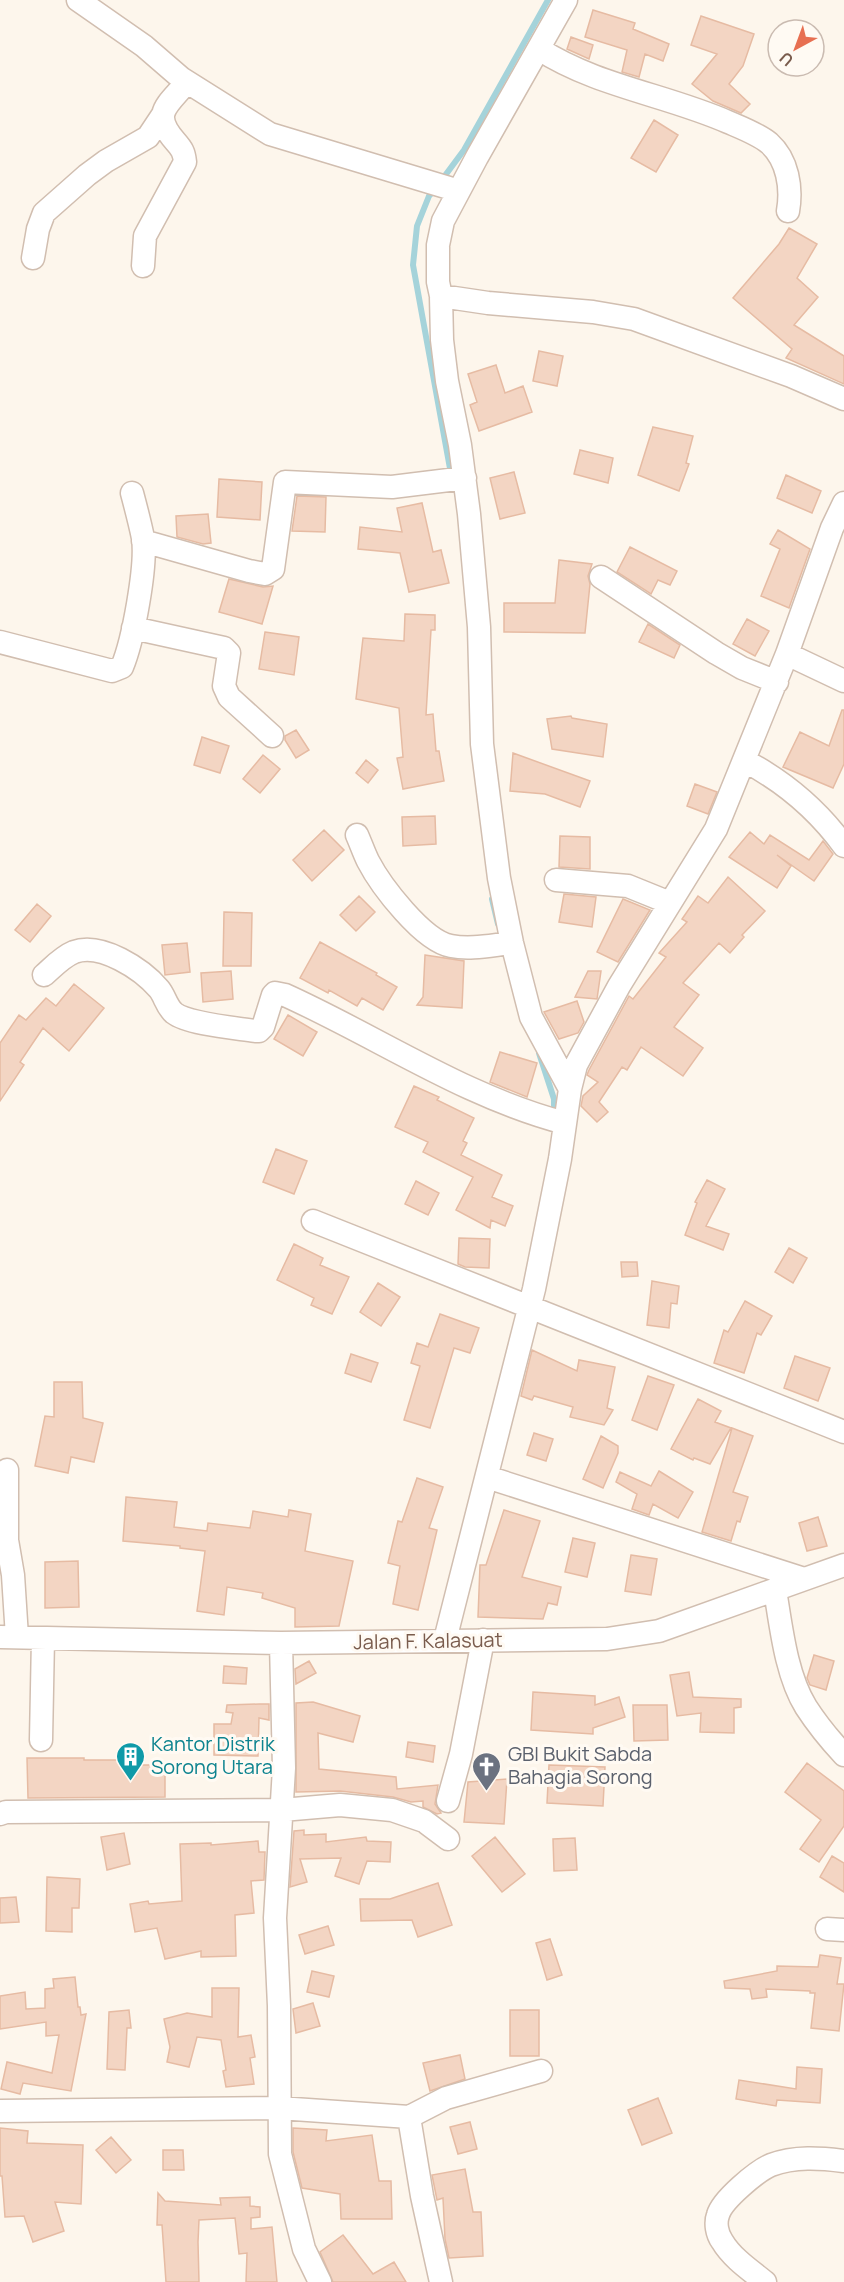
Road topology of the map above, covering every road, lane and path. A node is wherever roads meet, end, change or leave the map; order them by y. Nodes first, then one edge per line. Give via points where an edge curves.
1 (78, 0) edge
2 (566, 0) edge
3 (539, 50) junction
4 (187, 82) junction
5 (162, 116) junction
6 (452, 189) junction
7 (788, 212) dead end
8 (33, 258) dead end
9 (143, 266) dead end
10 (441, 296) junction
11 (844, 399) edge
12 (462, 479) junction
13 (132, 493) dead end
14 (844, 504) edge
15 (143, 541) junction
16 (601, 577) dead end
17 (132, 628) junction
18 (0, 642) edge
19 (787, 654) junction
20 (844, 681) edge
21 (777, 682) junction
22 (272, 736) dead end
23 (745, 761) junction
24 (357, 836) dead end
25 (844, 846) edge
26 (556, 880) dead end
27 (670, 903) junction
28 (496, 945) junction
29 (44, 975) dead end
30 (570, 1089) junction
31 (554, 1120) junction
32 (313, 1221) dead end
33 (528, 1306) junction
34 (844, 1432) edge
35 (7, 1470) dead end
36 (487, 1477) junction
37 (844, 1565) edge
38 (804, 1579) junction
39 (775, 1590) junction
40 (9, 1637) edge
41 (43, 1638) junction
42 (445, 1640) junction
43 (483, 1640) junction
44 (281, 1643) junction
45 (41, 1740) dead end
46 (844, 1755) edge
47 (448, 1801) dead end
48 (282, 1810) junction
49 (0, 1814) edge
50 (448, 1839) dead end
51 (541, 2071) dead end
52 (279, 2108) junction
53 (0, 2111) edge
54 (409, 2117) junction
55 (844, 2161) edge
56 (320, 2282) edge
57 (441, 2282) edge
58 (765, 2282) edge

1 - 4 street
2 - 3 street
3 - 6 street via 477,157
3 - 7 street via 592,76 698,109 770,144 786,167 791,194
4 - 5 street
4 - 6 street via 270,134
5 - 8 street via 148,137 106,161 44,213
5 - 9 street via 163,127 183,151 184,162 145,236
6 - 10 street via 438,245
10 - 11 street via 634,319
10 - 12 street via 442,340
12 - 15 street via 392,487 285,482 273,569 264,574
12 - 28 street via 479,627 482,744 499,878
13 - 15 street
14 - 19 street
15 - 17 street
16 - 21 street via 707,648
17 - 18 street via 122,667 112,671
17 - 22 street via 224,648 229,653 224,686 229,697
19 - 20 street
19 - 21 street
21 - 23 street
23 - 25 street via 803,798
23 - 27 street via 716,829
24 - 28 street via 368,862 413,921 449,946
26 - 27 street via 628,886
27 - 30 street via 581,1054
28 - 30 street
29 - 31 street via 72,953 102,952 145,974 168,1006 182,1017 255,1031 263,1027 273,995 285,995 394,1052
30 - 31 street
31 - 33 street via 551,1209
32 - 33 street
33 - 34 street
33 - 36 street
35 - 40 street via 7,1540 13,1575
36 - 38 street
36 - 42 street
37 - 38 street, Jalan F. Kalasuat
38 - 39 street, Jalan F. Kalasuat
39 - 43 street, Jalan F. Kalasuat via 659,1631 633,1636 607,1640
39 - 46 street via 787,1659 805,1705
40 - 41 street, Jalan F. Kalasuat
41 - 44 street, Jalan F. Kalasuat
41 - 45 street
42 - 43 street, Jalan F. Kalasuat
42 - 44 street, Jalan F. Kalasuat
43 - 47 street
44 - 48 street
48 - 49 street
48 - 50 street via 340,1805 392,1810 424,1821
48 - 52 street via 275,1918
51 - 54 street via 446,2098
52 - 53 street
52 - 54 street
52 - 56 street via 280,2154 288,2188 303,2249
54 - 57 street
55 - 58 street via 812,2157 771,2165 732,2196 718,2214 721,2241

